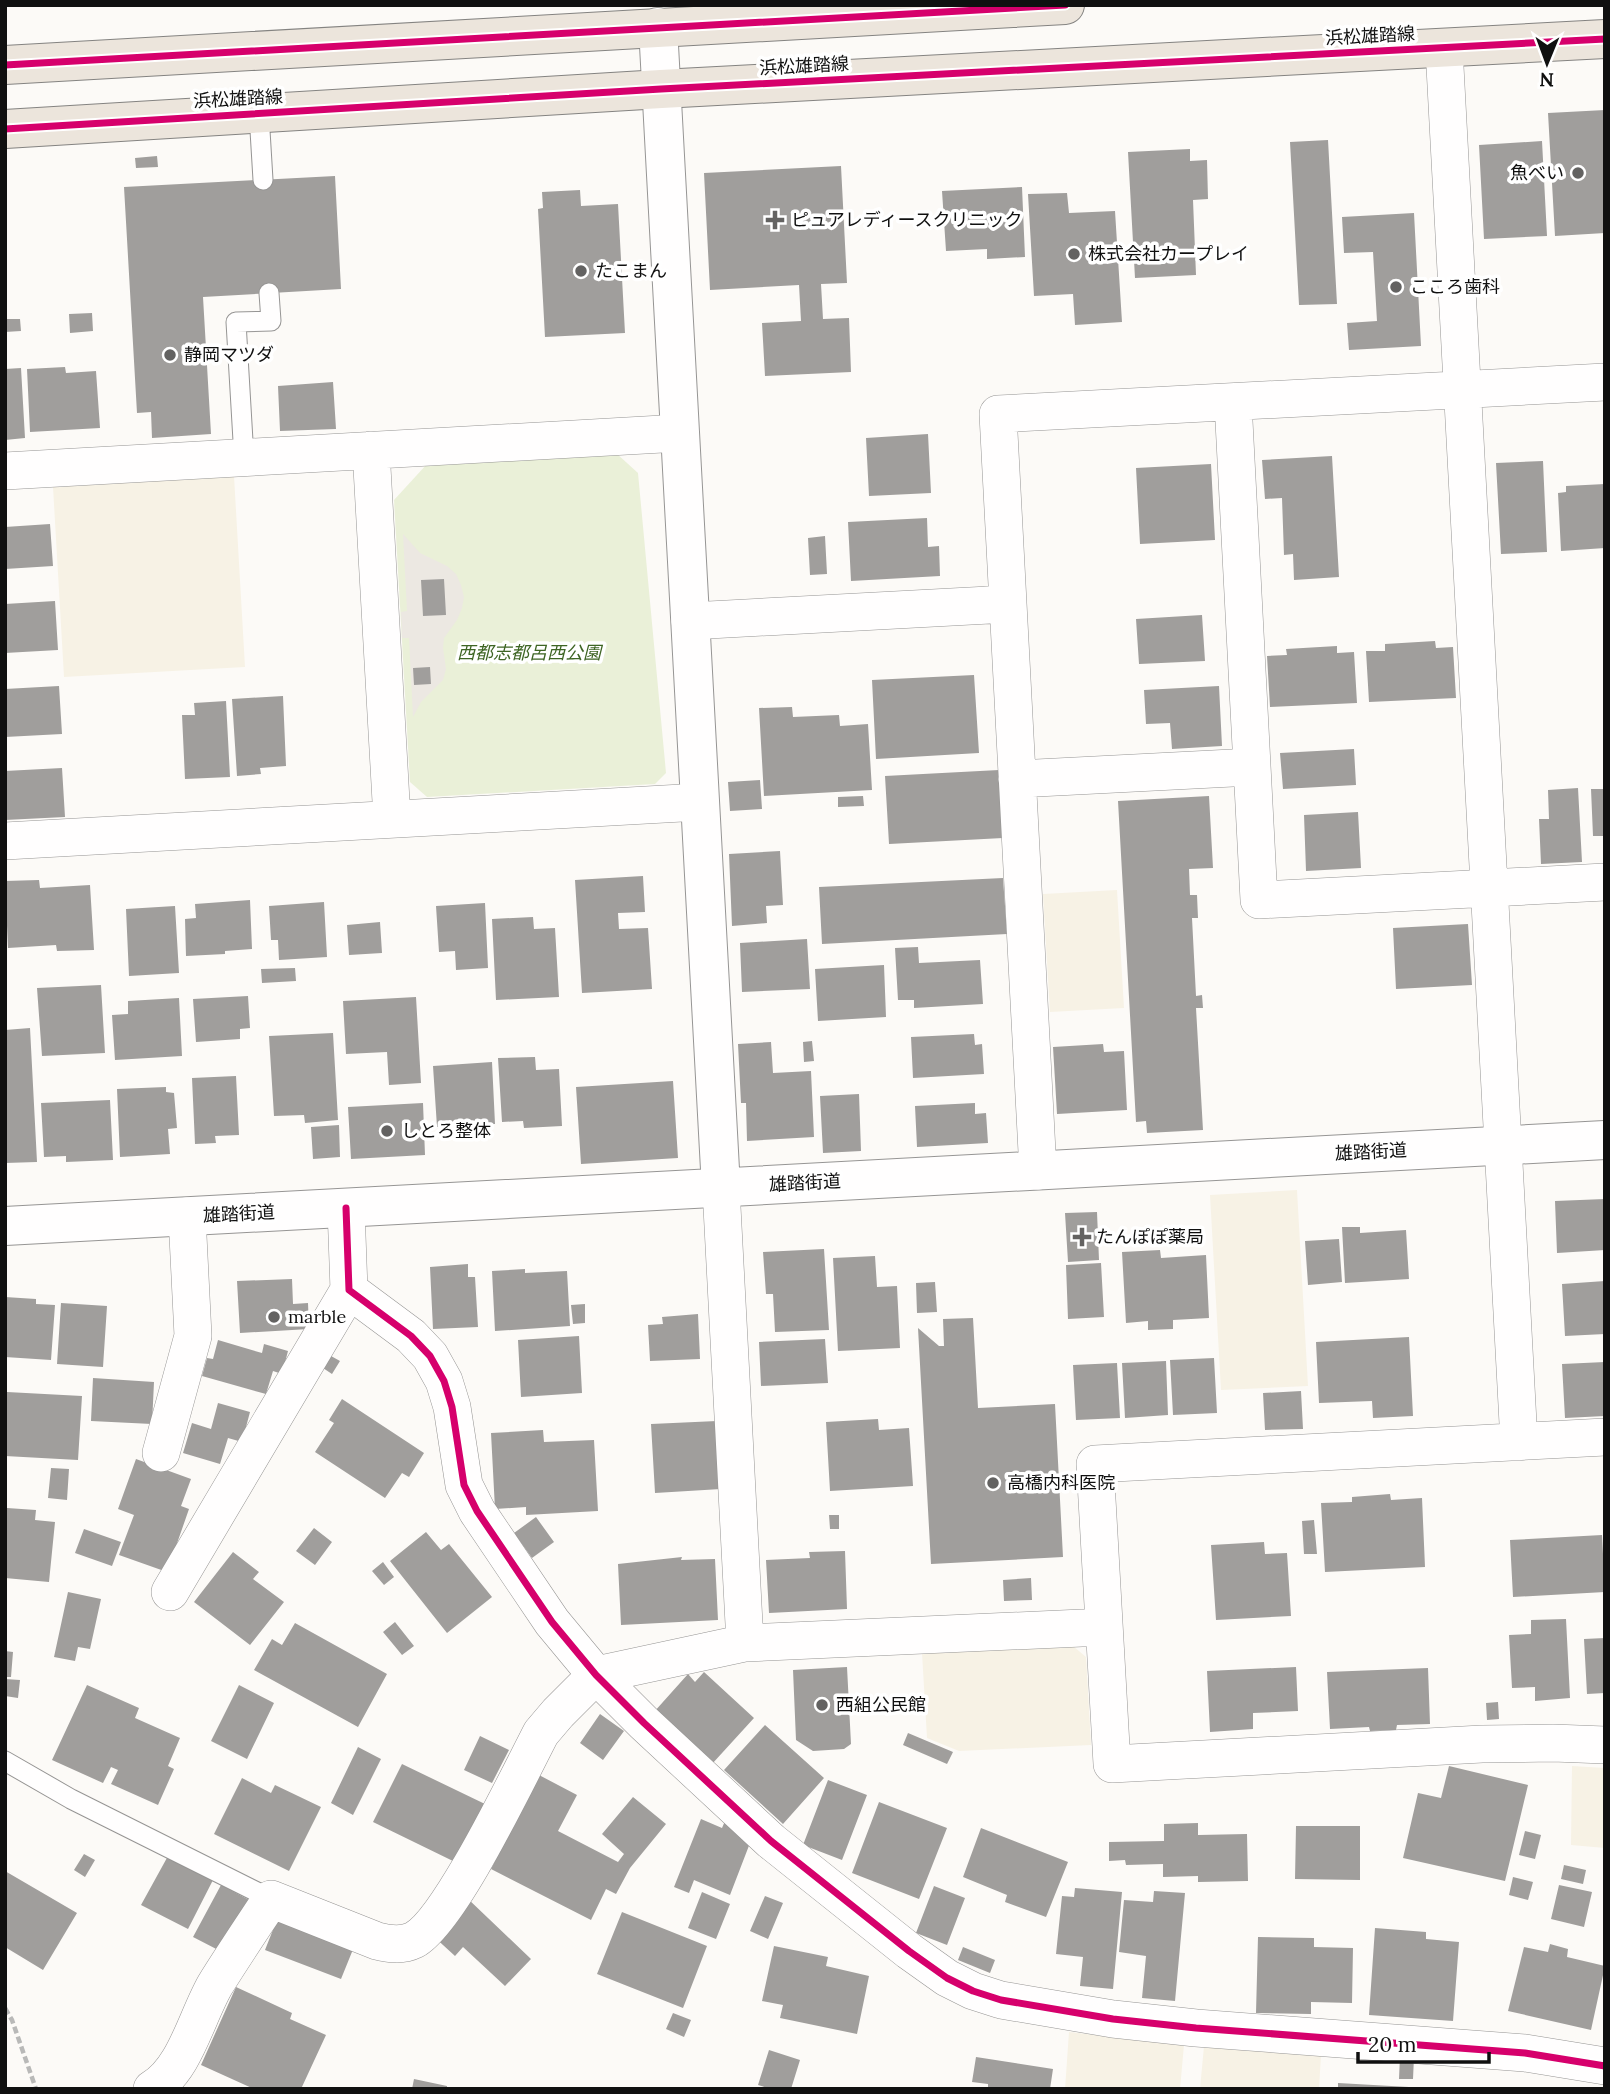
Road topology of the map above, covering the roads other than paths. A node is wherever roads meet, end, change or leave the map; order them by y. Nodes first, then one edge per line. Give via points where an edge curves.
1 (1065, 5) edge
2 (658, 16) edge
3 (1605, 39) edge
4 (1444, 48) junction
5 (5, 65) edge
6 (661, 89) junction
7 (259, 114) junction
8 (5, 129) edge
9 (263, 180) dead end
10 (269, 293) dead end
11 (1605, 382) edge
12 (1462, 390) junction
13 (1233, 402) junction
14 (680, 433) junction
15 (371, 450) junction
16 (244, 458) junction
17 (5, 471) edge
18 (1008, 604) junction
19 (690, 621) junction
20 (1252, 767) junction
21 (1017, 779) junction
22 (699, 802) junction
23 (391, 819) junction
24 (5, 841) edge
25 (1605, 882) edge
26 (1489, 888) junction
27 (1605, 1140) edge
28 (1503, 1145) junction
29 (1038, 1171) junction
30 (720, 1188) junction
31 (346, 1208) junction
32 (187, 1216) junction
33 (5, 1226) edge
34 (349, 1290) junction
35 (1605, 1437) edge
36 (1518, 1442) junction
37 (161, 1453) dead end
38 (170, 1592) dead end
39 (1104, 1627) junction
40 (745, 1643) junction
41 (596, 1675) junction
42 (1605, 1745) edge
43 (5, 1761) edge
44 (271, 1899) junction
45 (1605, 2066) edge
46 (152, 2089) edge

1 - 2 main road
2 - 5 main road
2 - 6 street
3 - 4 main road, 浜松雄踏線
4 - 6 main road, 浜松雄踏線
4 - 12 street
6 - 7 main road, 浜松雄踏線
6 - 14 street
7 - 8 main road, 浜松雄踏線
7 - 9 lane
10 - 16 lane via 271,321 236,322
11 - 12 street
12 - 13 street
12 - 26 street
13 - 18 street via 998,415
13 - 20 street
14 - 15 street
14 - 19 street
15 - 16 street
15 - 23 street
16 - 17 street
18 - 19 street
18 - 21 street
19 - 22 street
20 - 21 street
20 - 26 street via 1259,900
21 - 29 street
22 - 23 street
22 - 30 street
23 - 24 street
25 - 26 street
26 - 28 street
27 - 28 street, 雄踏街道
28 - 29 street, 雄踏街道
28 - 36 street
29 - 30 street, 雄踏街道
30 - 31 street, 雄踏街道
30 - 40 street
31 - 32 street, 雄踏街道
31 - 34 street
32 - 33 street, 雄踏街道
32 - 37 street via 193,1336
34 - 38 street
34 - 41 street via 411,1336 430,1356 452,1407 464,1485 477,1511 552,1622
35 - 36 street
36 - 39 street via 1095,1464
39 - 40 street
39 - 42 street via 1112,1764 1482,1744
40 - 41 street
41 - 44 street via 541,1733 460,1884 414,1940 395,1945 377,1941
41 - 45 street via 771,1841 909,1951 973,1991 1020,2004 1113,2019 1525,2053
43 - 44 lane
44 - 46 street via 209,1997 176,2067

